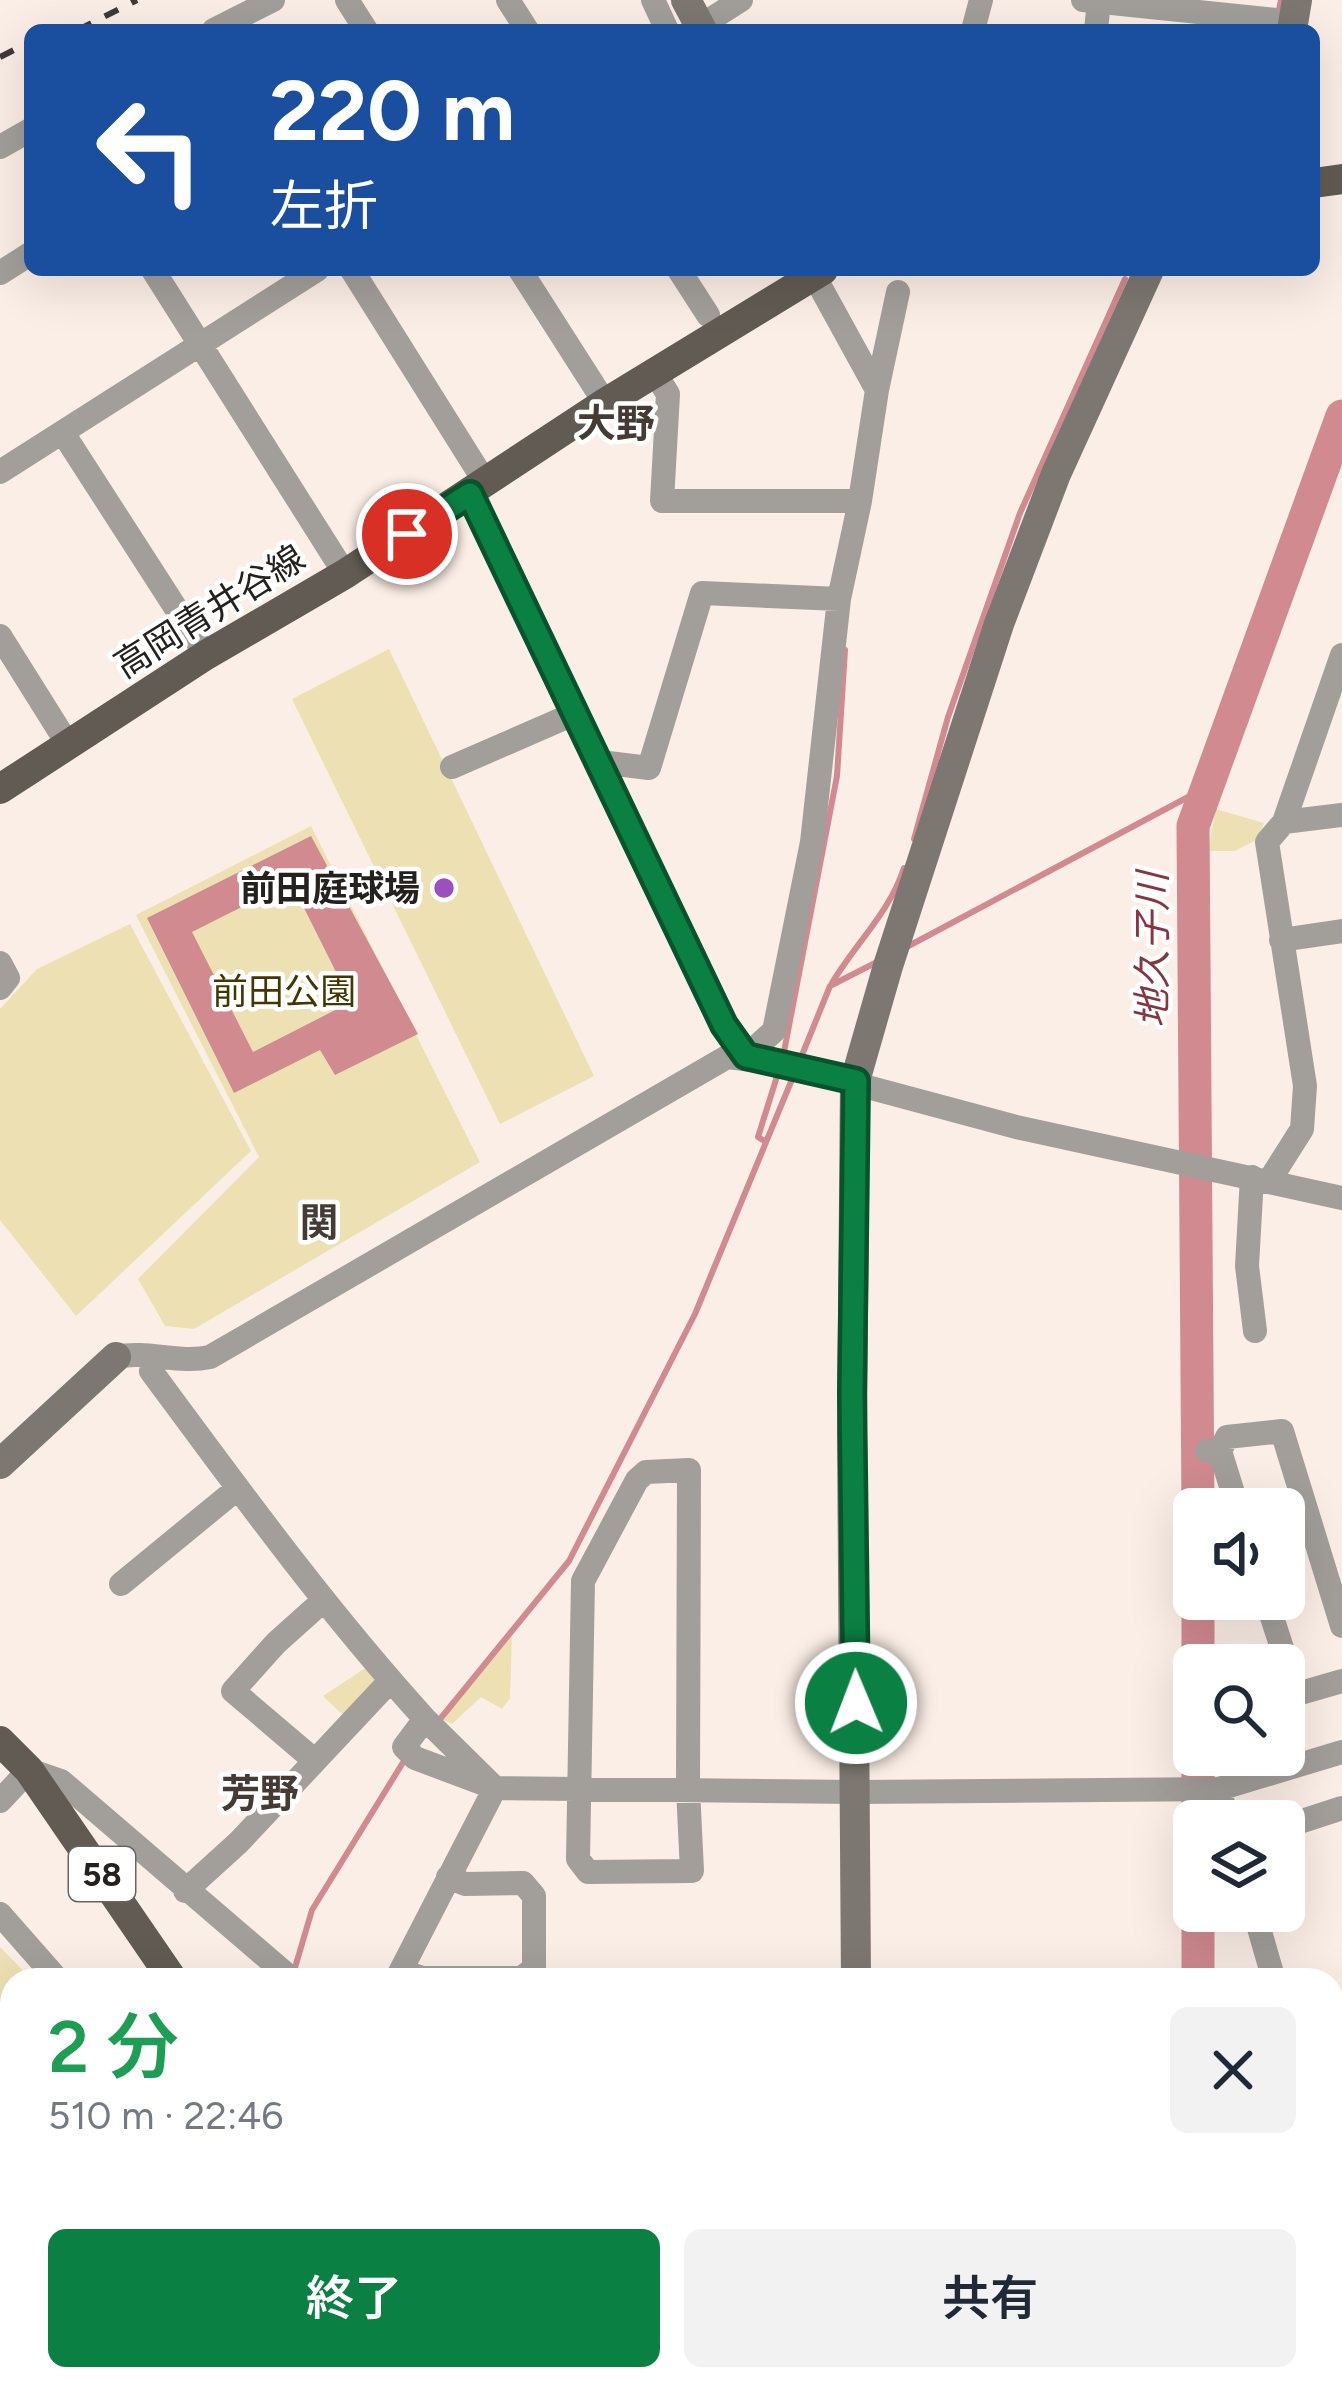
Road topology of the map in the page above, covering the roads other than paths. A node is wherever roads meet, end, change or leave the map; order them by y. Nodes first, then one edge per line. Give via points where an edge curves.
1 (273, 0) edge
2 (686, 0) edge
3 (1083, 0) edge
4 (1099, 1) edge
5 (718, 17) edge
6 (1288, 18) edge
7 (226, 24) edge
8 (157, 276) edge
9 (308, 276) edge
10 (355, 276) edge
11 (524, 276) edge
12 (683, 276) edge
13 (806, 276) edge
14 (819, 276) edge
15 (1146, 276) edge
16 (898, 292) dead end
17 (708, 315) dead end
18 (200, 346) junction
19 (654, 372) junction
20 (877, 389) junction
21 (605, 403) junction
22 (63, 433) junction
23 (0, 472) edge
24 (478, 488) junction
25 (860, 501) junction
26 (345, 574) junction
27 (839, 599) junction
28 (0, 636) edge
29 (206, 655) junction
30 (1342, 656) edge
31 (576, 713) junction
32 (69, 746) junction
33 (600, 762) junction
34 (452, 767) dead end
35 (0, 789) edge
36 (1342, 815) edge
37 (1284, 822) junction
38 (1342, 931) edge
39 (1281, 940) junction
40 (0, 963) edge
41 (0, 988) edge
42 (746, 1056) junction
43 (840, 1078) junction
44 (1260, 1179) junction
45 (1342, 1198) edge
46 (1256, 1331) dead end
47 (116, 1357) joint
48 (157, 1358) junction
49 (0, 1464) edge
50 (1229, 1488) edge
51 (1300, 1488) edge
52 (238, 1489) junction
53 (1305, 1506) edge
54 (121, 1584) dead end
55 (324, 1600) junction
56 (1342, 1626) edge
57 (391, 1681) junction
58 (1342, 1681) edge
59 (1305, 1692) edge
60 (430, 1725) junction
61 (0, 1741) edge
62 (1342, 1752) edge
63 (314, 1760) junction
64 (28, 1770) junction
65 (495, 1788) junction
66 (580, 1789) junction
67 (688, 1789) junction
68 (1207, 1791) junction
69 (857, 1792) junction
70 (1213, 1800) edge
71 (0, 1801) edge
72 (1342, 1808) edge
73 (1305, 1820) edge
74 (448, 1876) junction
75 (185, 1891) junction
76 (0, 1915) edge
77 (1260, 1932) edge
78 (47, 1968) edge
79 (165, 1968) edge
80 (279, 1968) edge
81 (402, 1968) edge
82 (534, 1968) edge
83 (856, 1968) edge
84 (1271, 1968) edge

1 - 7 street
2 - 5 street, bridge
3 - 4 street
4 - 6 street
8 - 18 street
9 - 18 street
10 - 24 street
11 - 21 street
12 - 17 street
13 - 19 main road, 高岡青井谷線
14 - 20 street
15 - 43 street via 1056,474 888,966
16 - 20 street
18 - 22 street
18 - 26 street
19 - 21 main road, 高岡青井谷線
19 - 25 street via 668,394 662,501
20 - 25 street
21 - 24 main road, 高岡青井谷線
22 - 23 street
22 - 29 street
24 - 26 main road, 高岡青井谷線
24 - 31 street
25 - 27 street
26 - 29 main road, 高岡青井谷線
27 - 33 street via 702,592 649,768
27 - 42 street via 816,813 774,1031
28 - 32 street
29 - 32 main road, 高岡青井谷線
30 - 37 street
31 - 33 street
31 - 34 street
32 - 35 main road, 高岡青井谷線
33 - 42 street
36 - 37 street
37 - 39 street via 1267,842
38 - 39 street
39 - 44 street via 1305,1086 1302,1129
40 - 41 street via 8,978
42 - 43 street
42 - 48 street via 727,1057 210,1357
43 - 44 street via 1016,1127
43 - 69 street
44 - 45 street
44 - 46 street via 1246,1266
47 - 48 street
47 - 49 street
48 - 52 street via 151,1371
50 - 51 street via 1213,1451 1227,1437 1282,1431
52 - 54 street
52 - 55 street
53 - 56 street
55 - 57 street
55 - 63 street via 233,1691
57 - 60 street
57 - 63 street
58 - 59 street
60 - 65 street
60 - 65 street via 411,1753
61 - 64 main road, 58
62 - 68 street
63 - 75 street
64 - 71 street
64 - 75 street via 61,1781
64 - 79 main road, 58
65 - 66 street
65 - 74 street
66 - 67 street
66 - 67 street via 578,1859 588,1872 692,1871
66 - 67 street via 583,1580 637,1480 646,1472 689,1470
67 - 69 street
68 - 69 street
68 - 70 street
69 - 83 street
72 - 73 street
74 - 81 street
74 - 82 street via 465,1884 523,1882 534,1896
75 - 80 street
76 - 78 street
77 - 84 street

